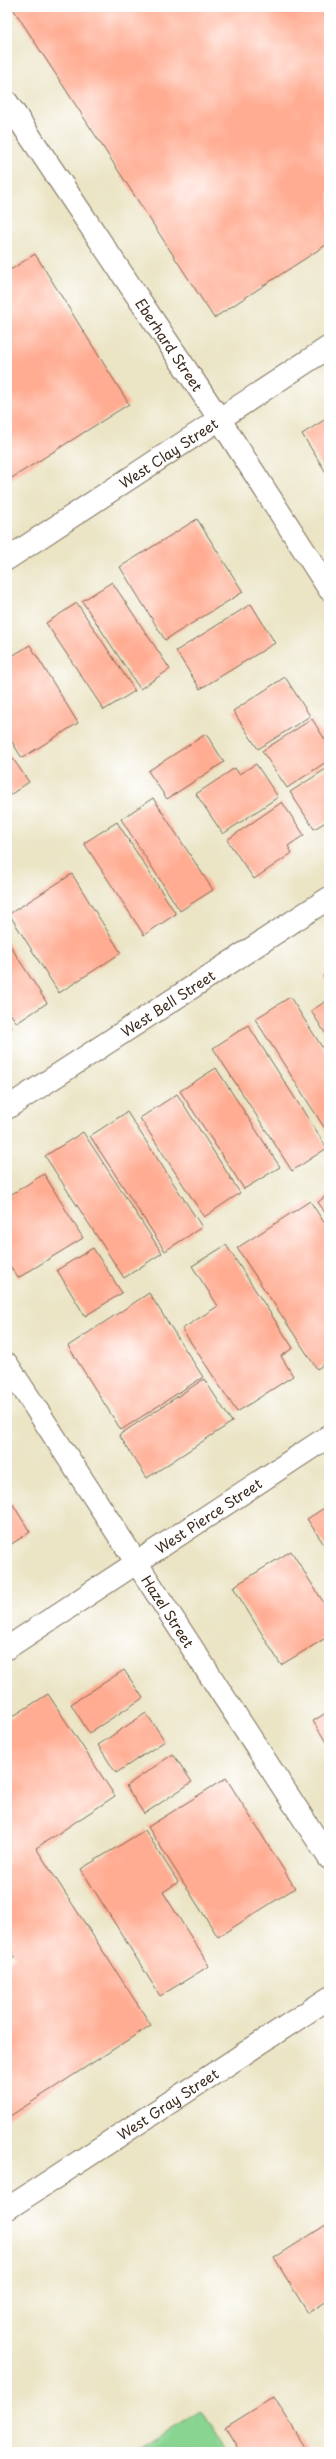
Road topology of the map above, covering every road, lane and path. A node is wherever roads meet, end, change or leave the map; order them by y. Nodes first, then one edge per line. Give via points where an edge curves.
1 (7, 102) edge
2 (329, 347) edge
3 (220, 420) junction
4 (7, 559) edge
5 (329, 589) edge
6 (329, 898) edge
7 (7, 1108) edge
8 (7, 1364) edge
9 (329, 1436) edge
10 (138, 1563) junction
11 (7, 1648) edge
12 (329, 1858) edge
13 (329, 1998) edge
14 (7, 2209) edge

1 - 3 street, Eberhard Street
2 - 3 street, West Clay Street
3 - 4 street, West Clay Street
3 - 5 street, Eberhard Street
6 - 7 street, West Bell Street
8 - 10 street, Hazel Street
9 - 10 street, West Pierce Street
10 - 11 street, West Pierce Street
10 - 12 street, Hazel Street
13 - 14 street, West Gray Street

